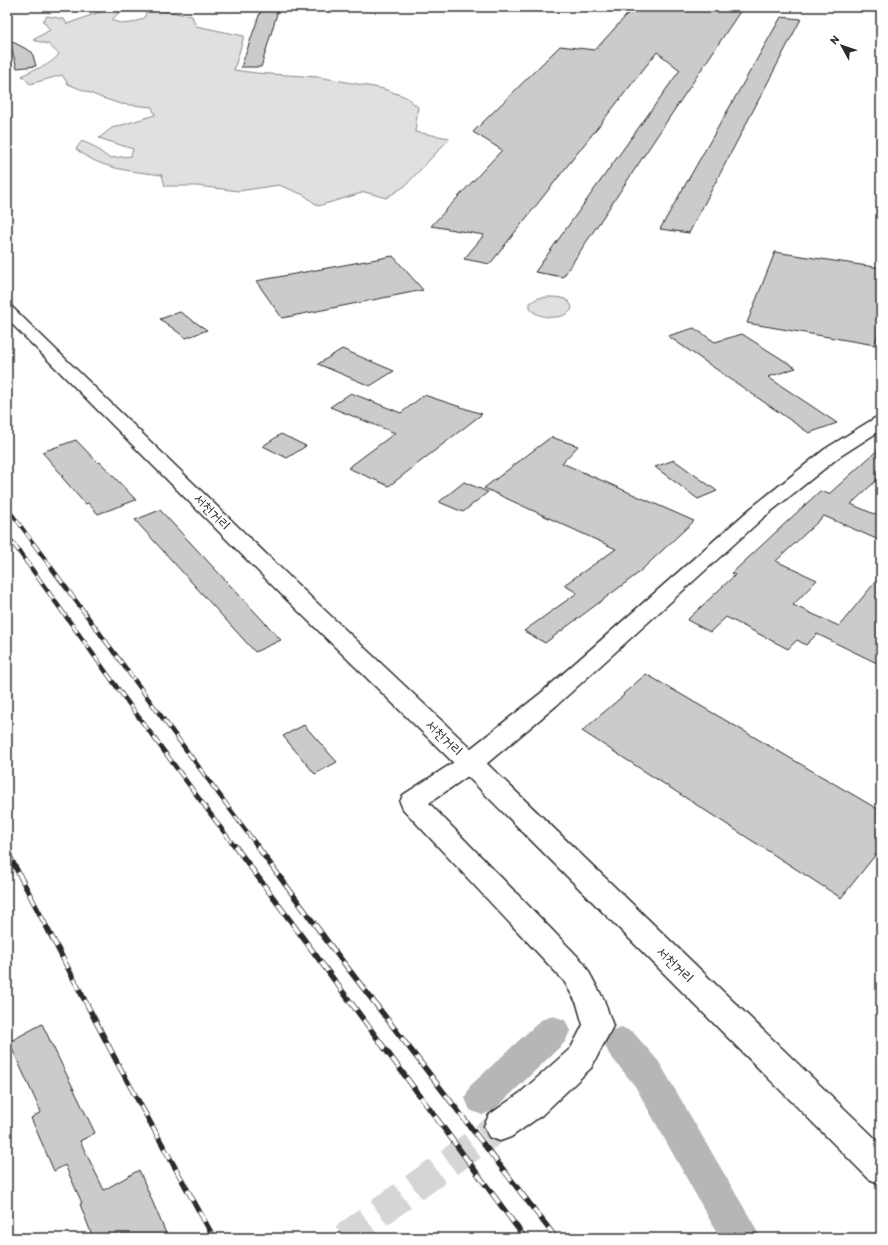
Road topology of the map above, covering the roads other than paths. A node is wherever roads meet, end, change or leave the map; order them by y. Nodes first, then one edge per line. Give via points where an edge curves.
1 (7, 310) edge
2 (881, 422) edge
3 (470, 763) junction
4 (500, 1126) tunnel mouth
5 (881, 1167) edge

1 - 3 main road, 서천거리 via 297,597
2 - 3 main road via 832,453 757,514 549,699
3 - 4 street via 412,802 574,972 590,1000 598,1026 581,1058 531,1104
3 - 5 main road, 서천거리

